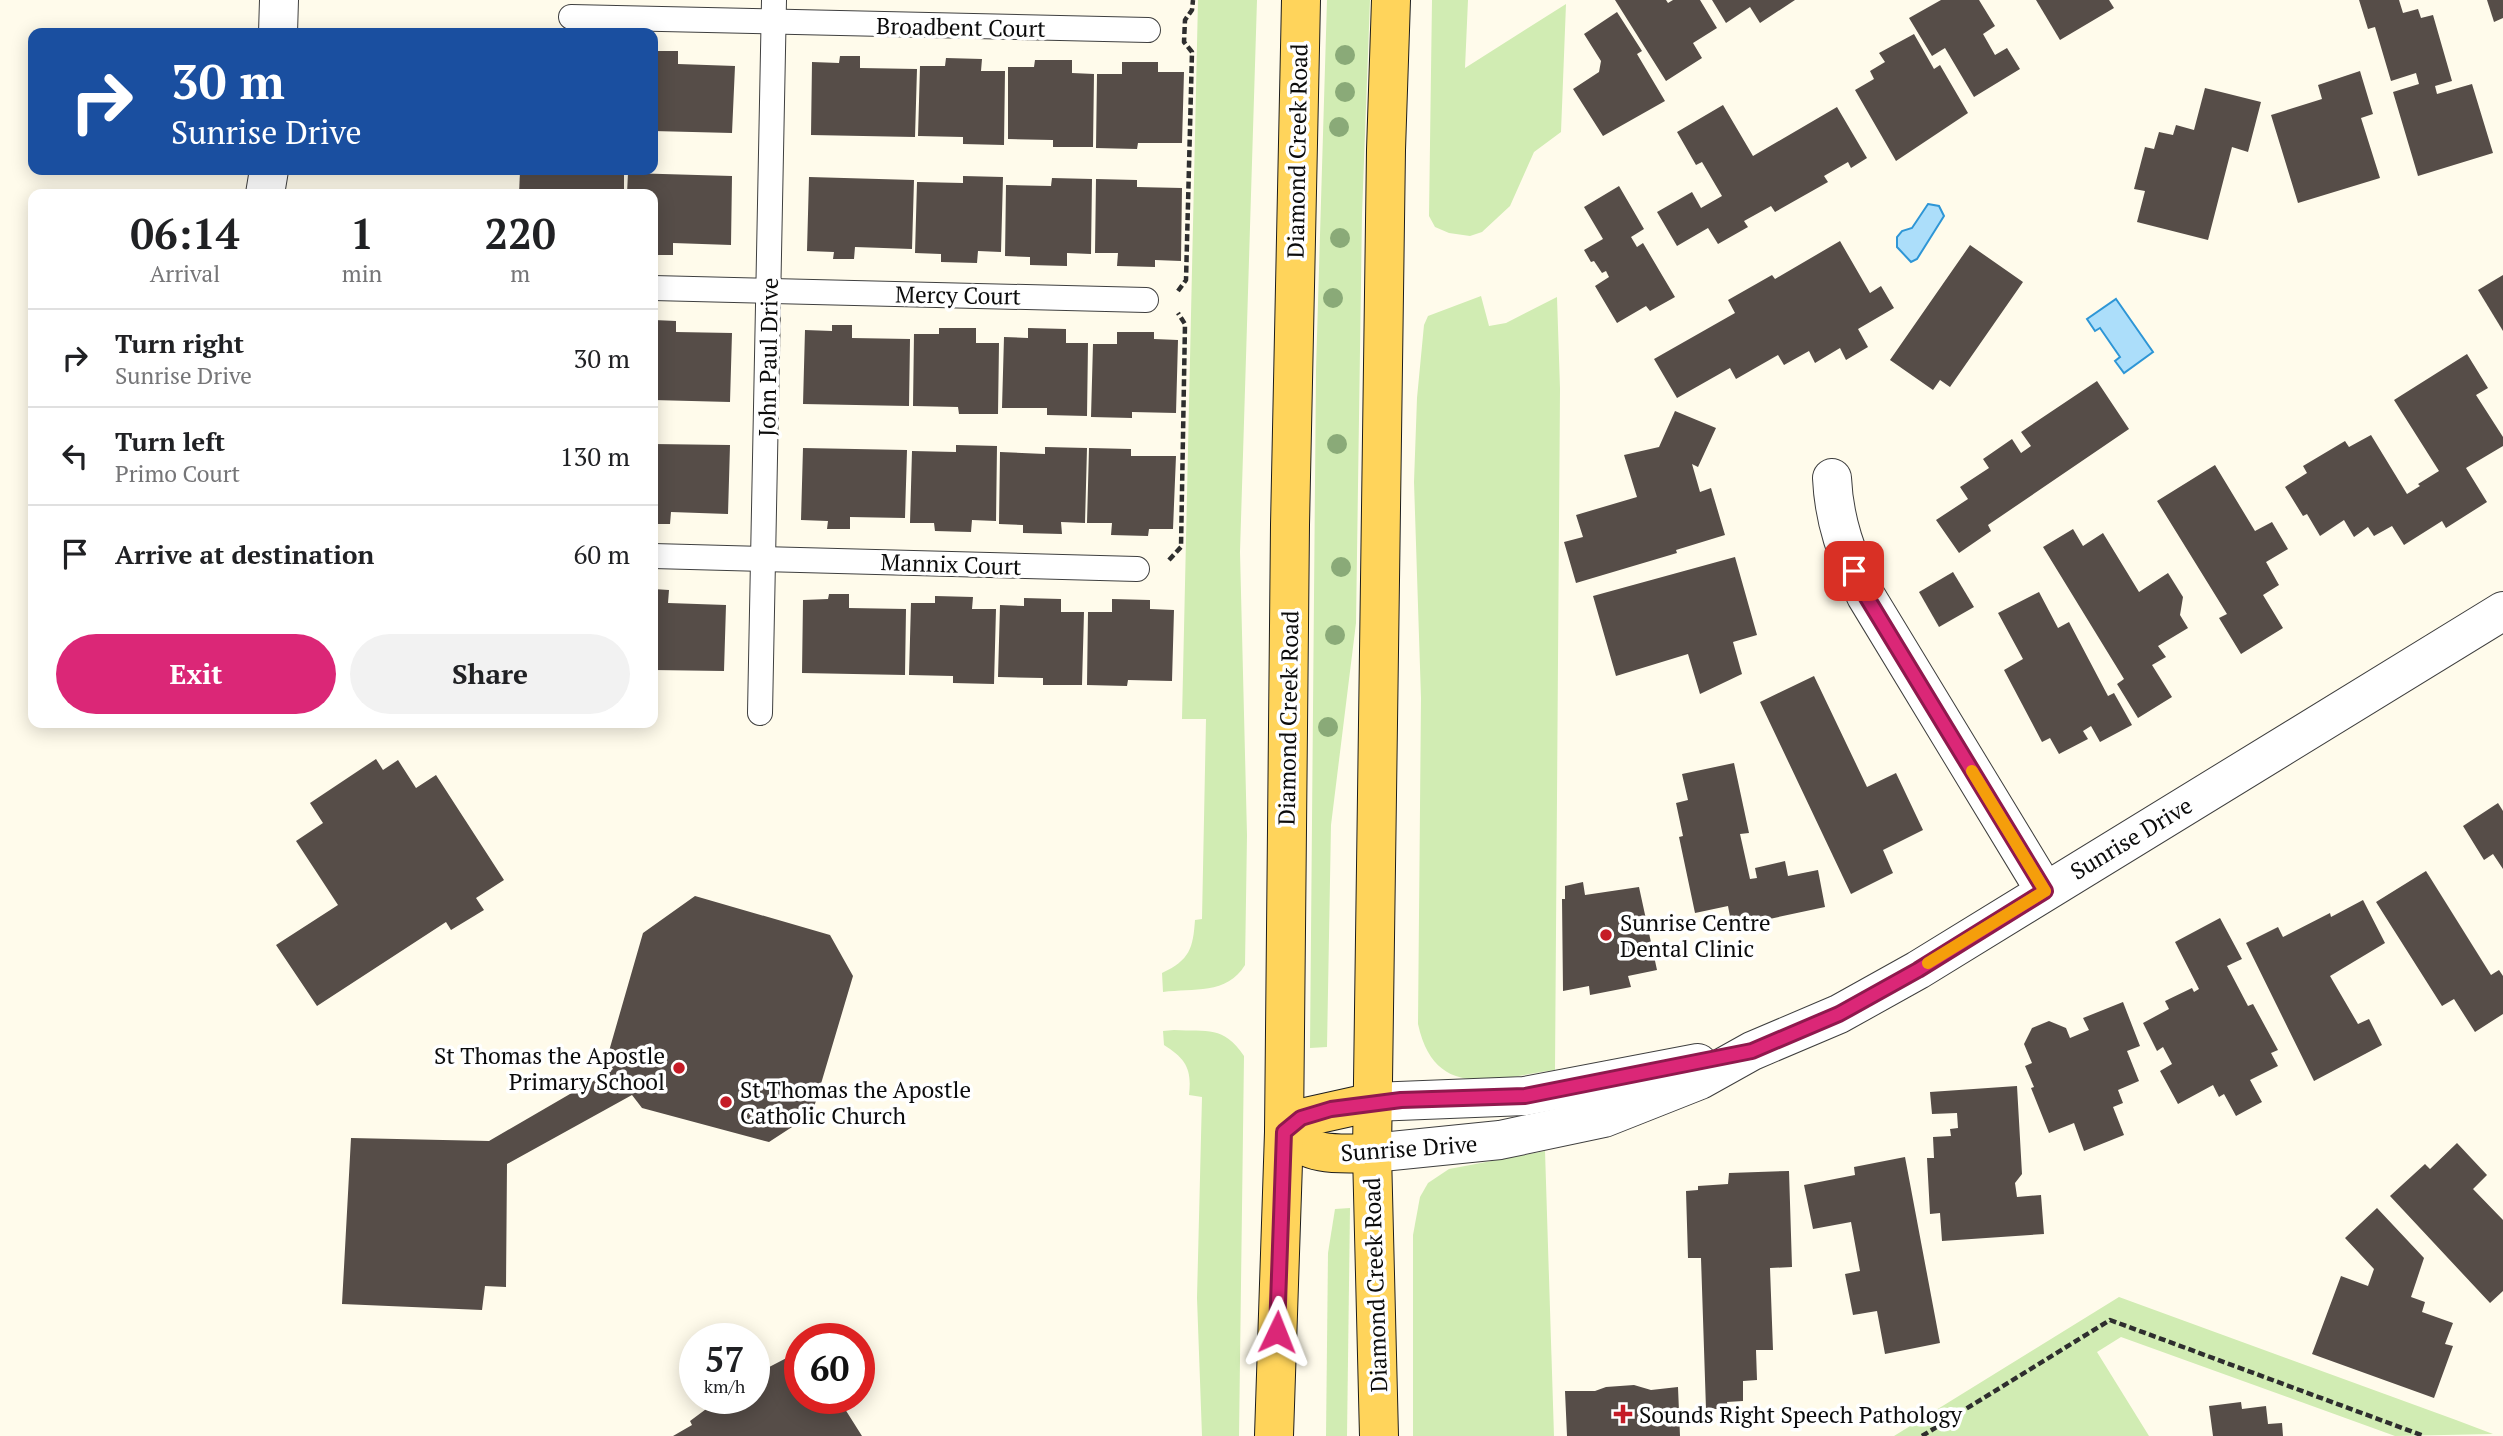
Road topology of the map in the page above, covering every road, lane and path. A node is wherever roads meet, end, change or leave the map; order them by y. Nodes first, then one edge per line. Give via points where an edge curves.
1 (279, 0) edge
2 (1193, 0) edge
3 (1301, 0) edge
4 (1391, 0) edge
5 (773, 11) edge
6 (572, 17) dead end
7 (278, 28) edge
8 (1148, 30) dead end
9 (658, 288) edge
10 (770, 291) junction
11 (1177, 299) dead end
12 (1146, 300) dead end
13 (1176, 311) dead end
14 (1832, 478) dead end
15 (658, 556) edge
16 (764, 559) junction
17 (1137, 569) joint
18 (2503, 611) edge
19 (760, 713) dead end
20 (2045, 891) junction
21 (1603, 1099) junction
22 (1373, 1102) junction
23 (1284, 1132) junction
24 (1372, 1153) junction
25 (1274, 1436) edge
26 (1379, 1436) edge
27 (1922, 1436) edge
28 (2424, 1436) edge

1 - 7 street
2 - 11 path via 1185,20 1184,42 1192,52 1186,280
3 - 23 main road, Diamond Creek Road
4 - 22 main road, Diamond Creek Road
5 - 6 lane, Broadbent Court
5 - 8 lane, Broadbent Court
5 - 10 lane, John Paul Drive
9 - 10 lane, Mercy Court
10 - 12 lane, Mercy Court
10 - 16 lane, John Paul Drive
13 - 17 path via 1185,324 1181,547 1162,568
14 - 20 street via 1833,509 1843,547 1866,596
15 - 16 lane, Mannix Court
16 - 17 lane, Mannix Court
16 - 19 lane, John Paul Drive
18 - 20 street, Sunrise Drive
20 - 21 street, Sunrise Drive via 1839,1014 1752,1051 1700,1080
21 - 22 street, Sunrise Drive via 1525,1096
21 - 24 street, Sunrise Drive via 1500,1140
22 - 23 main road, Sunrise Drive via 1301,1118
22 - 24 main road, Diamond Creek Road
23 - 24 main road, Sunrise Drive via 1299,1146 1331,1154
23 - 25 main road, Diamond Creek Road
24 - 26 main road, Diamond Creek Road
27 - 28 path via 2110,1320

